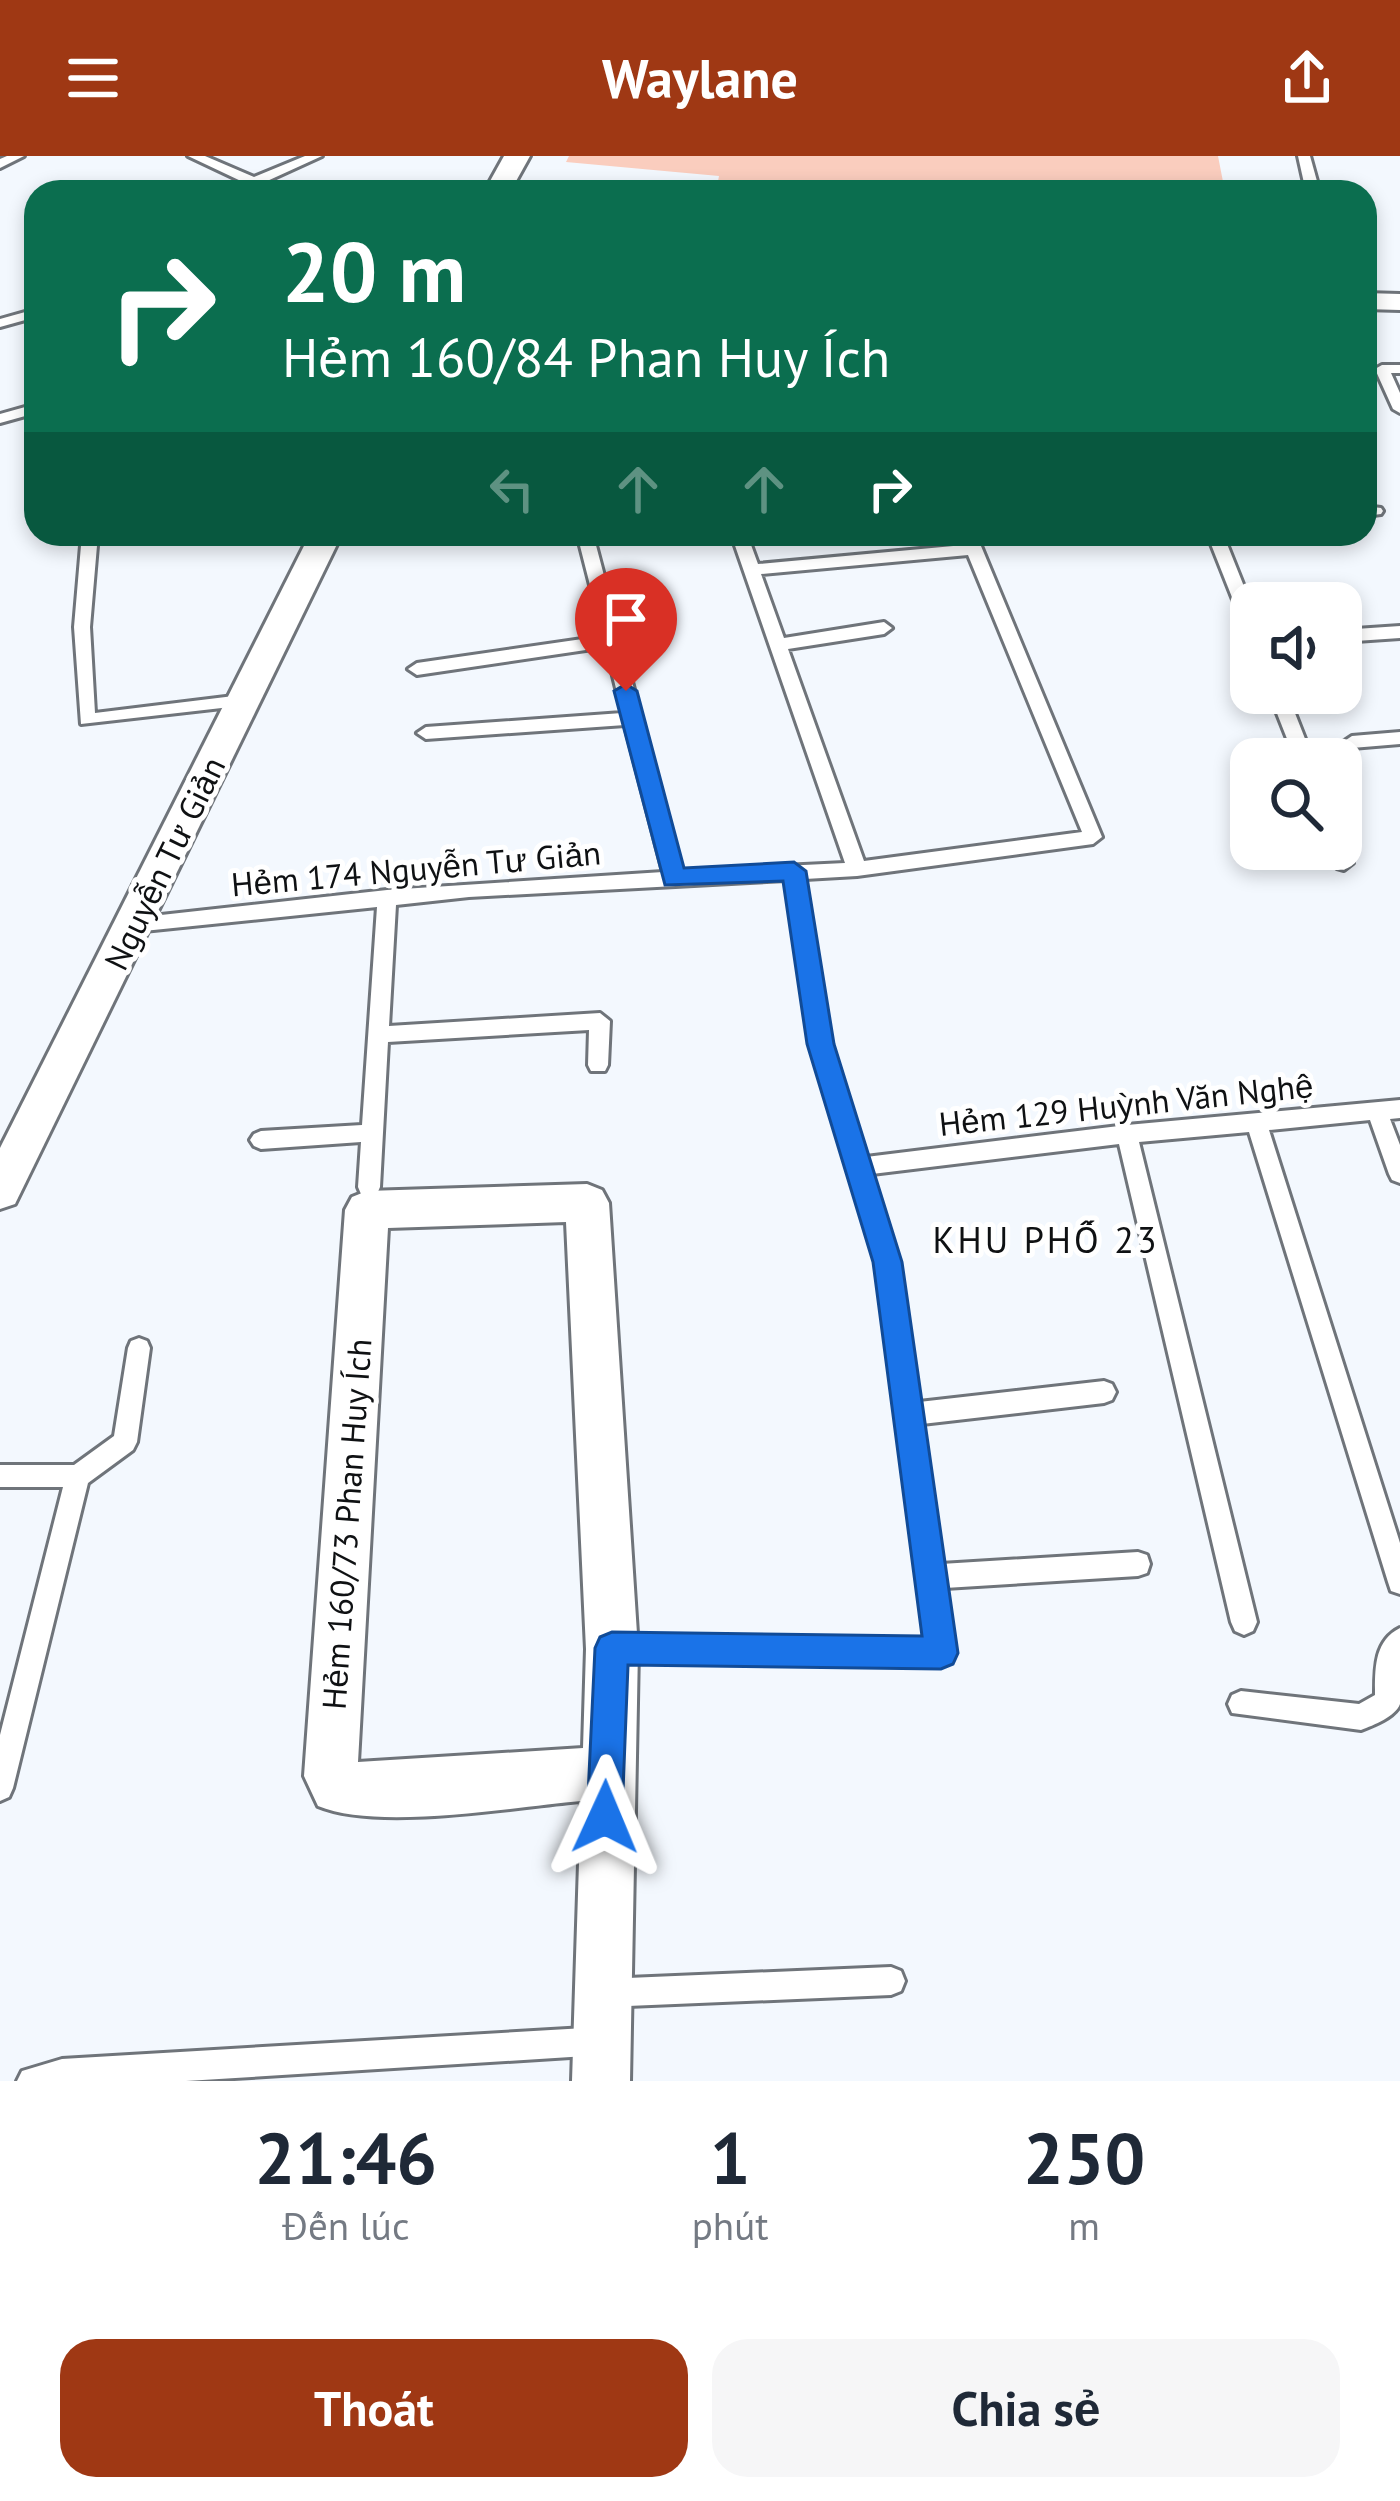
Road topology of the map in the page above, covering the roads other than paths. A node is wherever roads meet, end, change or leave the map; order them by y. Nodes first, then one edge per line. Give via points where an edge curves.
1 (18, 156) edge
2 (194, 156) edge
3 (316, 156) edge
4 (0, 164) edge
5 (248, 180) edge
6 (259, 180) edge
7 (1400, 369) edge
8 (1400, 409) edge
9 (89, 546) edge
10 (320, 546) edge
11 (588, 546) edge
12 (743, 546) edge
13 (940, 546) edge
14 (973, 546) edge
15 (1220, 546) edge
16 (752, 570) junction
17 (1234, 582) edge
18 (884, 628) dead end
19 (1400, 632) edge
20 (1362, 635) edge
21 (612, 640) junction
22 (778, 645) junction
23 (417, 669) dead end
24 (242, 701) junction
25 (632, 718) junction
26 (426, 733) dead end
27 (1400, 738) edge
28 (1362, 741) edge
29 (857, 869) junction
30 (794, 871) junction
31 (674, 878) junction
32 (387, 897) junction
33 (134, 925) junction
34 (378, 1034) junction
35 (598, 1065) dead end
36 (1389, 1110) edge
37 (1257, 1124) junction
38 (372, 1133) junction
39 (1126, 1134) junction
40 (261, 1140) dead end
41 (859, 1167) junction
42 (1400, 1174) edge
43 (370, 1187) dead end
44 (0, 1191) edge
45 (139, 1348) dead end
46 (1104, 1392) dead end
47 (909, 1414) junction
48 (0, 1476) edge
49 (78, 1476) junction
50 (1138, 1564) dead end
51 (931, 1576) junction
52 (1400, 1582) edge
53 (1244, 1622) dead end
54 (1400, 1641) edge
55 (612, 1648) junction
56 (1241, 1704) dead end
57 (605, 1773) junction
58 (0, 1788) edge
59 (891, 1981) dead end
60 (602, 2038) edge
61 (32, 2081) edge

1 - 4 lane
2 - 5 lane
3 - 6 lane
7 - 8 lane via 1382,369
9 - 24 lane via 82,627 87,720
10 - 24 street, Nguyễn Tư Giản
11 - 21 lane
12 - 16 lane
13 - 16 lane
14 - 29 lane, Hẻm 174 Nguyễn Tư Giản via 1093,837
15 - 17 lane
16 - 22 lane
18 - 22 lane
19 - 20 lane
21 - 23 lane
21 - 25 lane
22 - 29 lane
24 - 33 street, Nguyễn Tư Giản
25 - 26 lane
25 - 31 lane
27 - 28 lane
29 - 30 lane, Hẻm 174 Nguyễn Tư Giản
30 - 31 lane, Hẻm 174 Nguyễn Tư Giản
30 - 41 lane via 820,1044
31 - 32 lane, Hẻm 174 Nguyễn Tư Giản
32 - 33 lane, Hẻm 174 Nguyễn Tư Giản
32 - 34 lane
33 - 44 street, Nguyễn Tư Giản
34 - 35 lane via 600,1022
34 - 38 lane
36 - 37 lane, Hẻm 129 Huỳnh Văn Nghệ
36 - 42 lane
37 - 39 lane, Hẻm 129 Huỳnh Văn Nghệ
37 - 52 lane
38 - 40 lane
38 - 43 lane
39 - 41 lane, Hẻm 129 Huỳnh Văn Nghệ
39 - 53 lane
41 - 47 lane via 887,1262
45 - 49 lane via 125,1442
46 - 47 lane
47 - 51 lane
48 - 49 lane
49 - 58 lane
50 - 51 lane
51 - 55 lane via 941,1653
54 - 56 lane via 1388,1661 1388,1702 1361,1718
55 - 57 street
55 - 57 street, Hẻm 160/73 Phan Huy Ích via 587,1203 367,1210 331,1776 338,1787 377,1790
57 - 60 street
59 - 60 lane
60 - 61 lane

